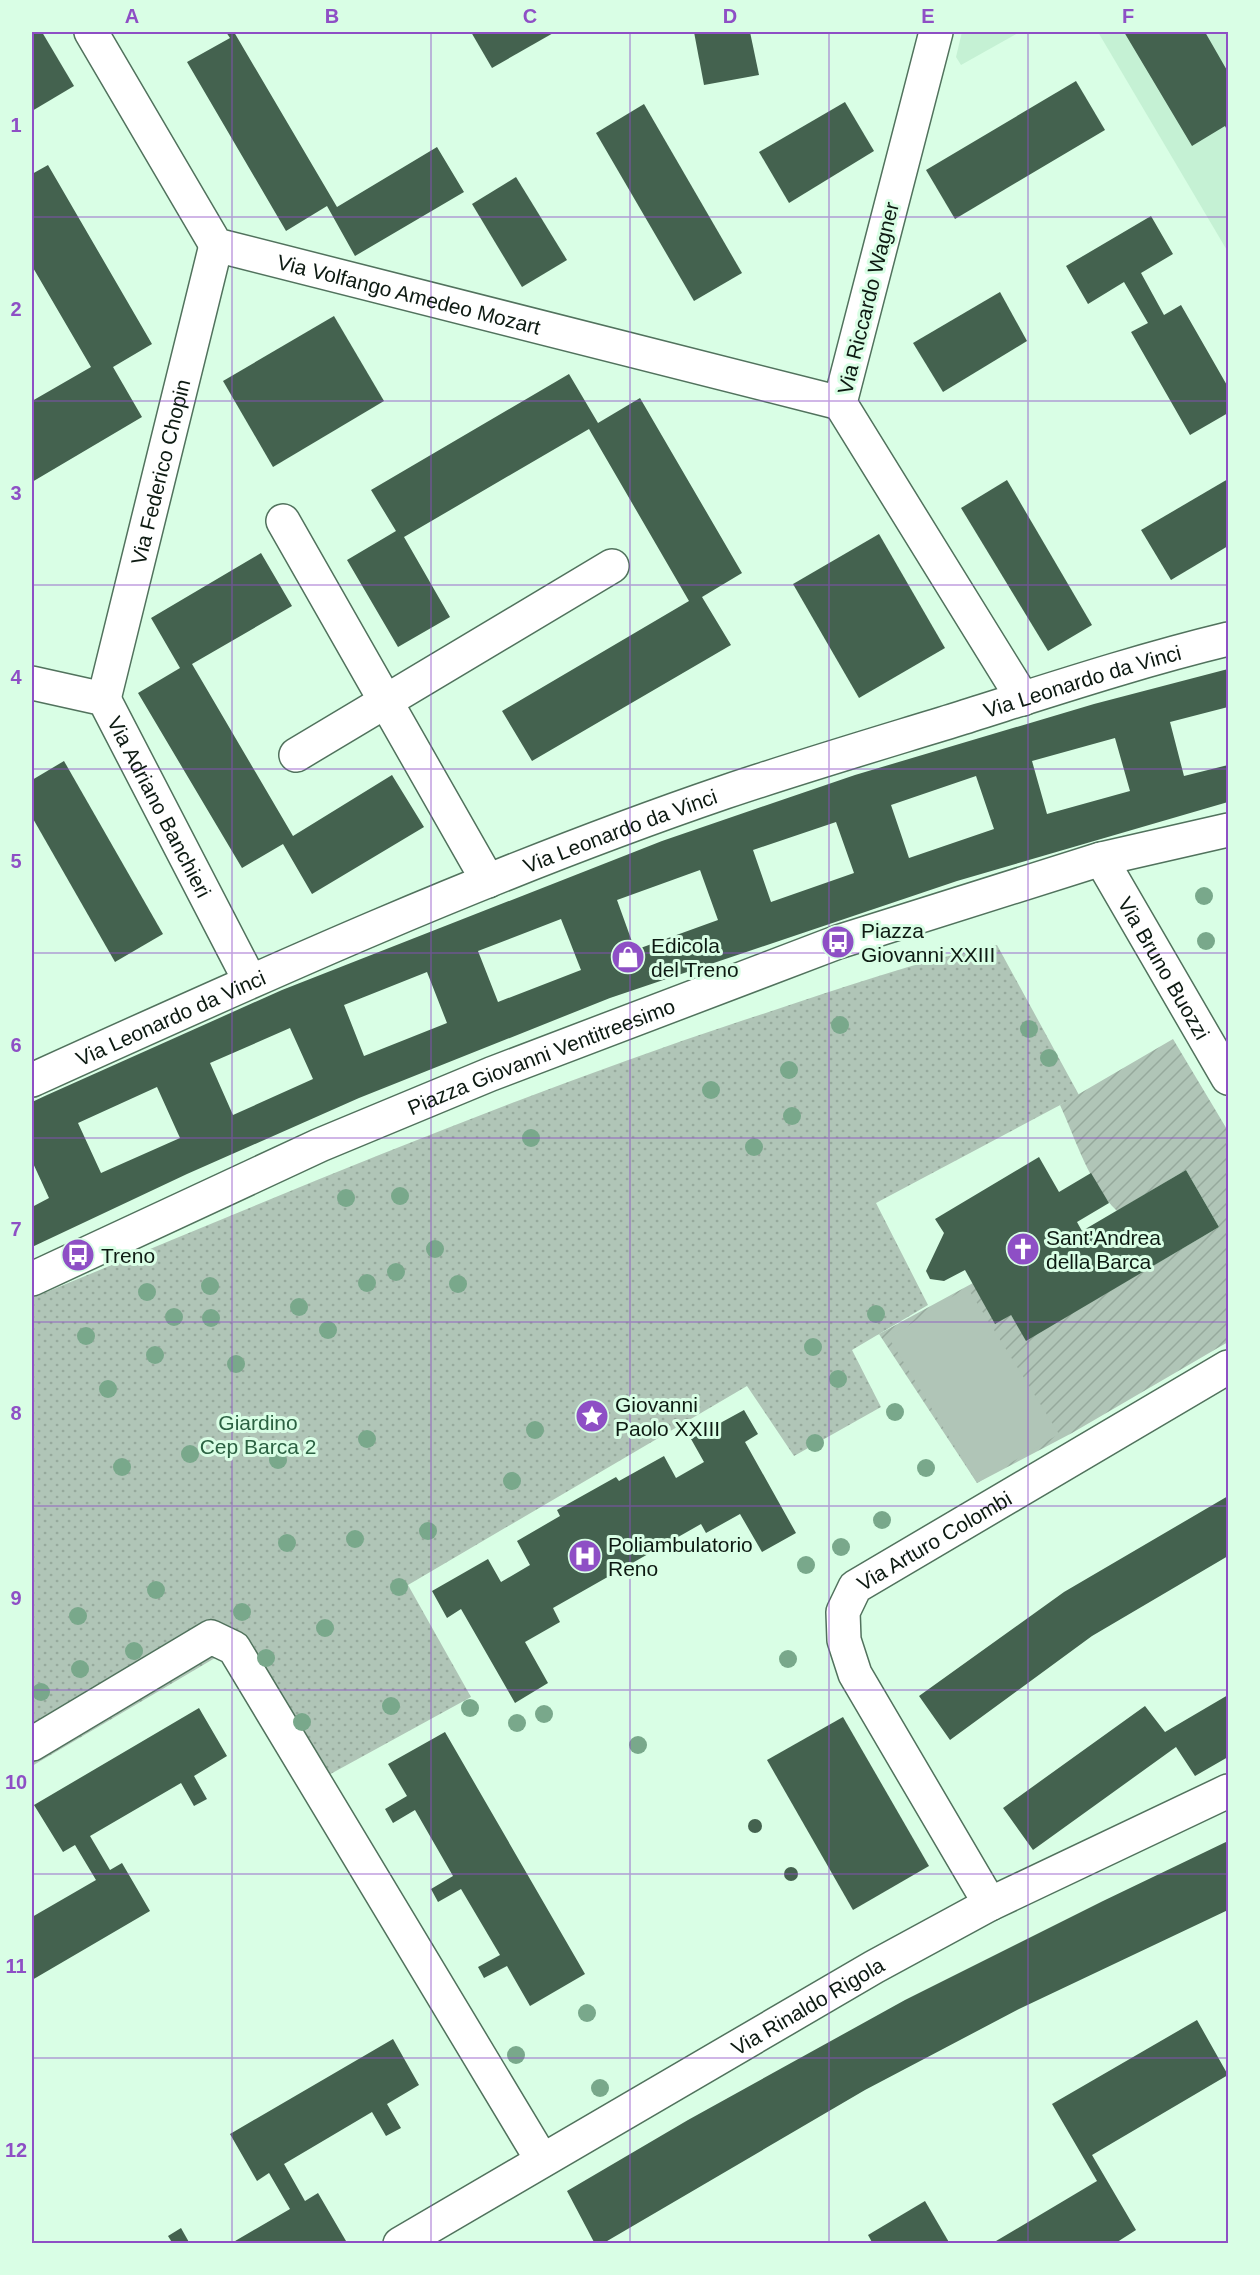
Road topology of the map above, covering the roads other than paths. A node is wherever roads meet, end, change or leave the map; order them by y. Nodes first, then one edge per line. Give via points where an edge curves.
1 (91, 32) edge
2 (936, 32) edge
3 (216, 245) junction
4 (840, 403) junction
5 (283, 521) dead end
6 (612, 566) dead end
7 (1228, 639) edge
8 (32, 683) edge
9 (104, 699) junction
10 (1023, 699) junction
11 (387, 703) junction
12 (296, 755) dead end
13 (1228, 830) edge
14 (1101, 859) junction
15 (488, 881) junction
16 (250, 981) junction
17 (1228, 1078) edge
18 (32, 1080) edge
19 (32, 1278) edge
20 (1228, 1367) edge
21 (32, 1744) edge
22 (1228, 1791) edge
23 (990, 1904) junction
24 (542, 2160) junction
25 (400, 2244) edge

1 - 3 street
2 - 4 street, Via Riccardo Wagner
3 - 4 street, Via Volfango Amedeo Mozart
3 - 9 street, Via Federico Chopin
4 - 10 street, Via Riccardo Wagner
5 - 11 street
6 - 11 street
7 - 10 street, Via Leonardo da Vinci
8 - 9 street, Via Adriano Banchieri
9 - 16 street, Via Adriano Banchieri
10 - 15 street, Via Leonardo da Vinci via 725,792
11 - 12 street
11 - 15 street
13 - 14 street, Piazza Giovanni Ventitreesimo
14 - 17 street, Via Bruno Buozzi
14 - 19 street, Piazza Giovanni Ventitreesimo via 838,942 491,1074 320,1145
15 - 16 street, Via Leonardo da Vinci
16 - 18 street, Via Leonardo da Vinci
20 - 23 street, Via Arturo Colombi via 855,1587 843,1612 844,1640 855,1674
21 - 24 street via 211,1637 234,1648
22 - 23 street, Via Rinaldo Rigola
23 - 24 street, Via Rinaldo Rigola
24 - 25 street, Via Rinaldo Rigola

